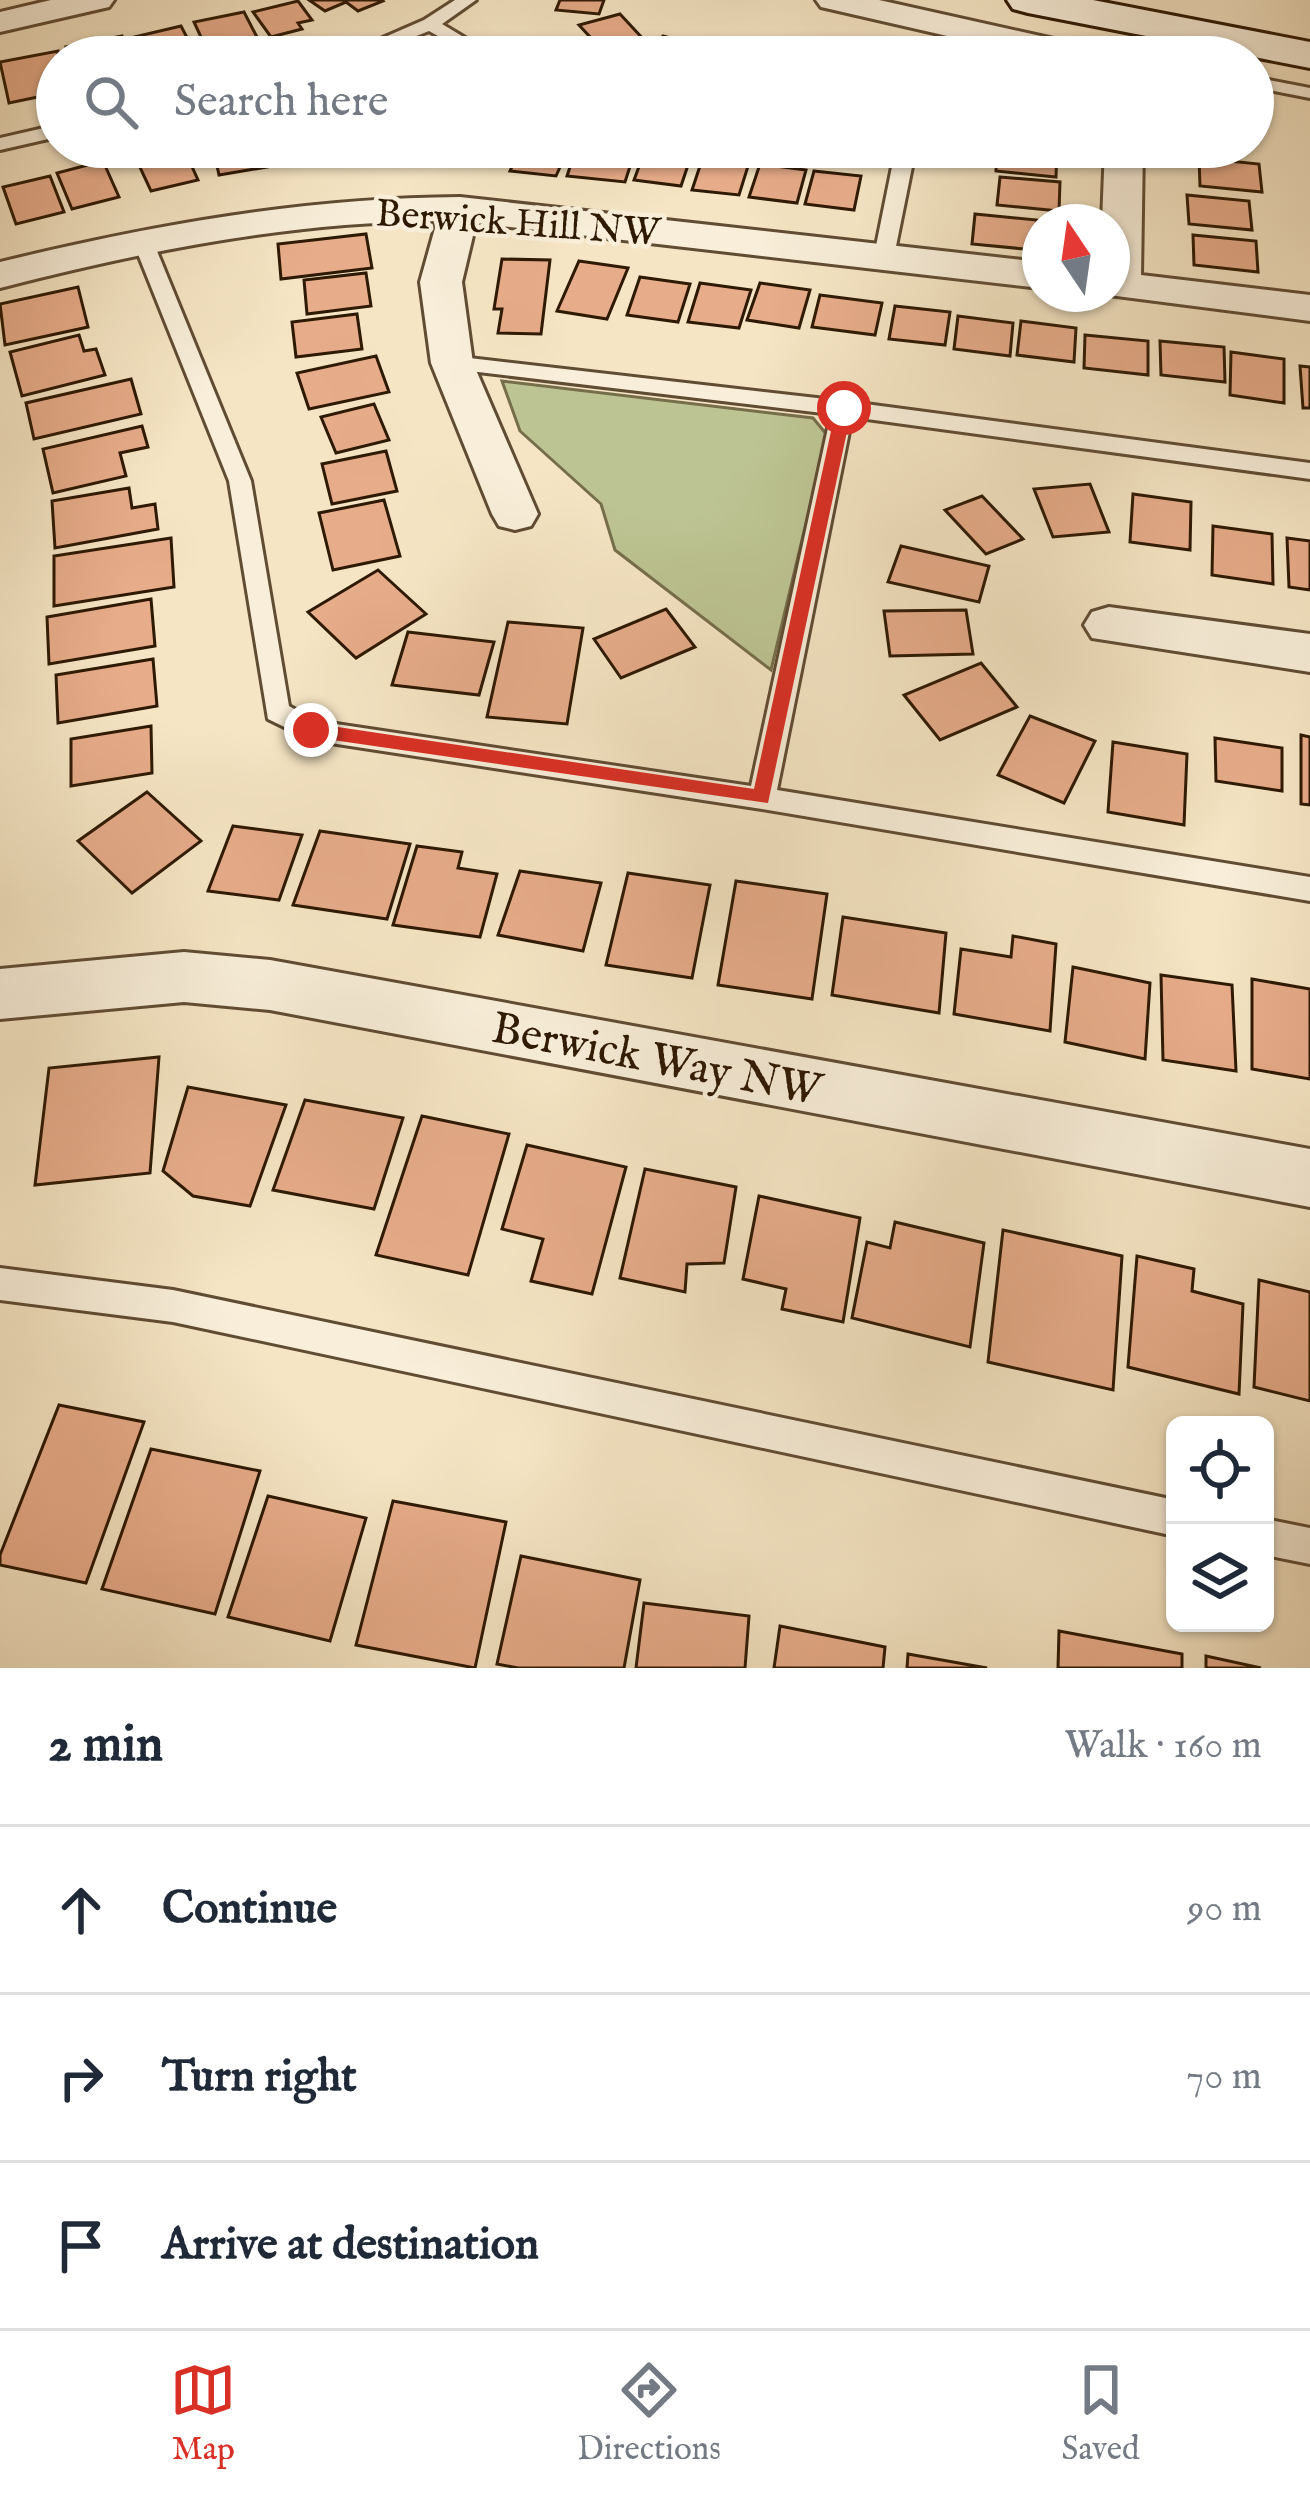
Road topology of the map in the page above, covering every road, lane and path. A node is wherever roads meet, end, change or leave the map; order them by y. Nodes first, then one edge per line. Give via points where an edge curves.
1 (97, 0) edge
2 (467, 0) edge
3 (833, 0) edge
4 (1028, 0) edge
5 (1176, 0) edge
6 (0, 22) edge
7 (430, 24) junction
8 (1310, 26) edge
9 (400, 36) edge
10 (451, 36) edge
11 (993, 36) edge
12 (1213, 36) edge
13 (1274, 48) edge
14 (1310, 55) edge
15 (1274, 86) edge
16 (1310, 93) edge
17 (36, 136) edge
18 (0, 144) edge
19 (902, 168) edge
20 (1123, 168) edge
21 (1121, 204) edge
22 (460, 209) junction
23 (142, 239) junction
24 (884, 256) junction
25 (1022, 273) edge
26 (0, 275) edge
27 (1130, 287) edge
28 (1310, 308) edge
29 (452, 362) junction
30 (844, 408) junction
31 (1310, 471) edge
32 (515, 514) dead end
33 (1109, 625) dead end
34 (1310, 653) edge
35 (762, 798) junction
36 (1310, 889) edge
37 (0, 994) edge
38 (1310, 1178) edge
39 (0, 1284) edge
40 (1166, 1516) edge
41 (1274, 1539) edge
42 (1310, 1546) edge

1 - 6 street
2 - 7 lane
3 - 11 street
4 - 12 main road
5 - 8 main road
7 - 9 lane
7 - 10 lane
13 - 14 main road
15 - 16 lane
17 - 18 lane
19 - 24 lane
20 - 21 street
22 - 23 street, Berwick Hill NW via 274,216
22 - 24 street, Berwick Hill NW
22 - 29 street via 441,282
23 - 26 street, Berwick Hill NW
23 - 35 lane via 240,481 278,712 311,730
24 - 25 street, Berwick Hill NW
27 - 28 street
29 - 30 lane
29 - 32 street
30 - 31 lane
30 - 35 lane
33 - 34 street
35 - 36 lane
37 - 38 street, Berwick Way NW via 184,976 270,985
39 - 40 lane via 173,1306
41 - 42 lane

